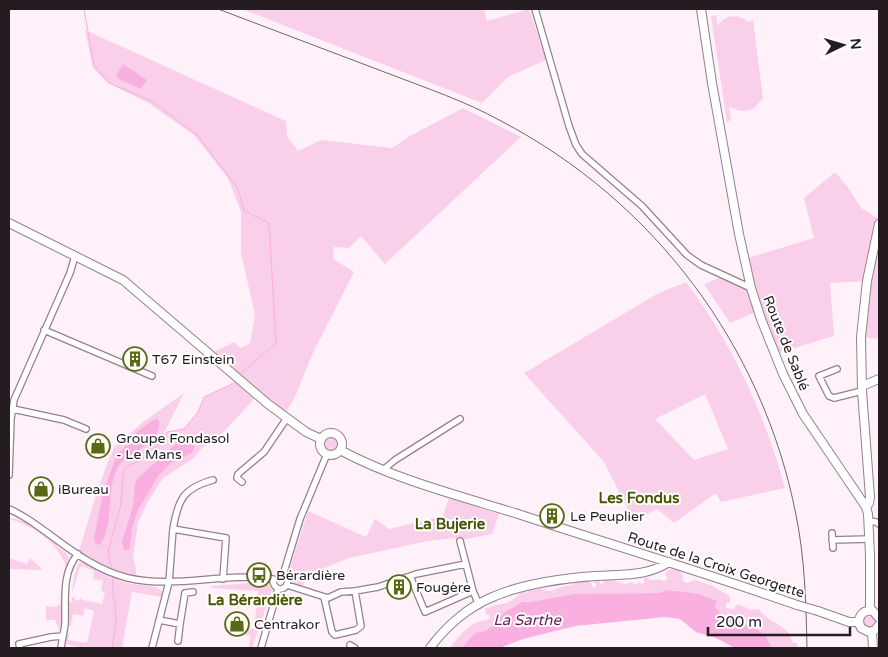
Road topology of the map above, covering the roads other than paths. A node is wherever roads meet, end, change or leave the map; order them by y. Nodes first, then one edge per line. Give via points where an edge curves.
1 (535, 9) edge
2 (702, 9) edge
3 (9, 223) edge
4 (879, 224) edge
5 (76, 256) junction
6 (751, 288) junction
7 (44, 330) junction
8 (837, 369) dead end
9 (152, 376) dead end
10 (879, 379) edge
11 (862, 388) junction
12 (13, 409) junction
13 (287, 418) junction
14 (460, 419) dead end
15 (86, 429) dead end
16 (321, 438) junction
17 (340, 450) junction
18 (327, 454) junction
19 (384, 470) junction
20 (9, 475) edge
21 (213, 480) dead end
22 (242, 482) dead end
23 (866, 507) junction
24 (9, 509) edge
25 (869, 521) junction
26 (879, 524) edge
27 (173, 529) junction
28 (832, 533) dead end
29 (870, 539) junction
30 (832, 540) junction
31 (460, 541) dead end
32 (833, 548) dead end
33 (78, 554) junction
34 (669, 562) junction
35 (466, 564) junction
36 (283, 575) junction
37 (410, 576) junction
38 (223, 579) junction
39 (273, 579) junction
40 (169, 582) junction
41 (287, 585) junction
42 (278, 589) junction
43 (355, 591) junction
44 (473, 591) junction
45 (193, 592) dead end
46 (324, 597) junction
47 (479, 605) junction
48 (870, 610) junction
49 (879, 618) edge
50 (159, 620) junction
51 (859, 622) junction
52 (180, 624) junction
53 (879, 625) edge
54 (872, 632) junction
55 (63, 636) junction
56 (178, 641) dead end
57 (20, 648) edge
58 (61, 648) edge
59 (152, 648) edge
60 (261, 648) edge
61 (430, 648) edge
62 (873, 648) edge

1 - 6 street via 569,126 582,154 637,202 687,255
2 - 6 street, Route de Sablé
3 - 5 street, Route de la Croix Georgette
4 - 11 street via 863,317
5 - 7 street
5 - 13 street, Route de la Croix Georgette via 123,280
6 - 23 street, Route de Sablé via 769,341 796,402
7 - 9 street
7 - 12 street
8 - 11 street via 819,376 829,396 834,398
10 - 11 street
11 - 23 street via 870,497
12 - 15 street via 64,420
12 - 20 street
13 - 16 street, Route de la Croix Georgette
13 - 22 street via 264,452 238,474 237,478
14 - 19 street via 394,460
16 - 17 street, Route de la Croix Georgette via 326,434 336,434 341,439
16 - 18 street via 320,446
17 - 18 street
17 - 19 street, Route de la Croix Georgette
18 - 36 street via 300,519
19 - 34 street, Route de la Croix Georgette
21 - 27 street via 200,483 182,498
23 - 25 street, Route de Sablé
24 - 33 street
25 - 26 street
25 - 29 street, Route de Sablé
27 - 38 street via 226,538
27 - 40 street
28 - 30 street
29 - 30 street
29 - 48 street, Route de Sablé
30 - 32 street
31 - 35 street
33 - 40 street via 117,574
33 - 55 street via 67,578
34 - 47 street via 639,574 532,585 494,596
34 - 51 street, Route de la Croix Georgette, bridge via 849,622
35 - 37 street
35 - 44 street
36 - 39 street
36 - 41 street via 287,578
37 - 43 street
37 - 44 street via 425,612
38 - 39 street
38 - 40 street
39 - 42 street
40 - 50 street
41 - 42 street
41 - 46 street
42 - 60 street
43 - 46 street
43 - 46 street via 361,626 337,634 332,632
44 - 47 street
45 - 52 street via 185,593
47 - 61 street via 463,614
48 - 49 street
48 - 51 street via 863,612
50 - 52 street
50 - 59 street
51 - 54 street via 863,630
52 - 56 street
53 - 54 street
54 - 62 street
55 - 57 street via 19,644
55 - 58 street

